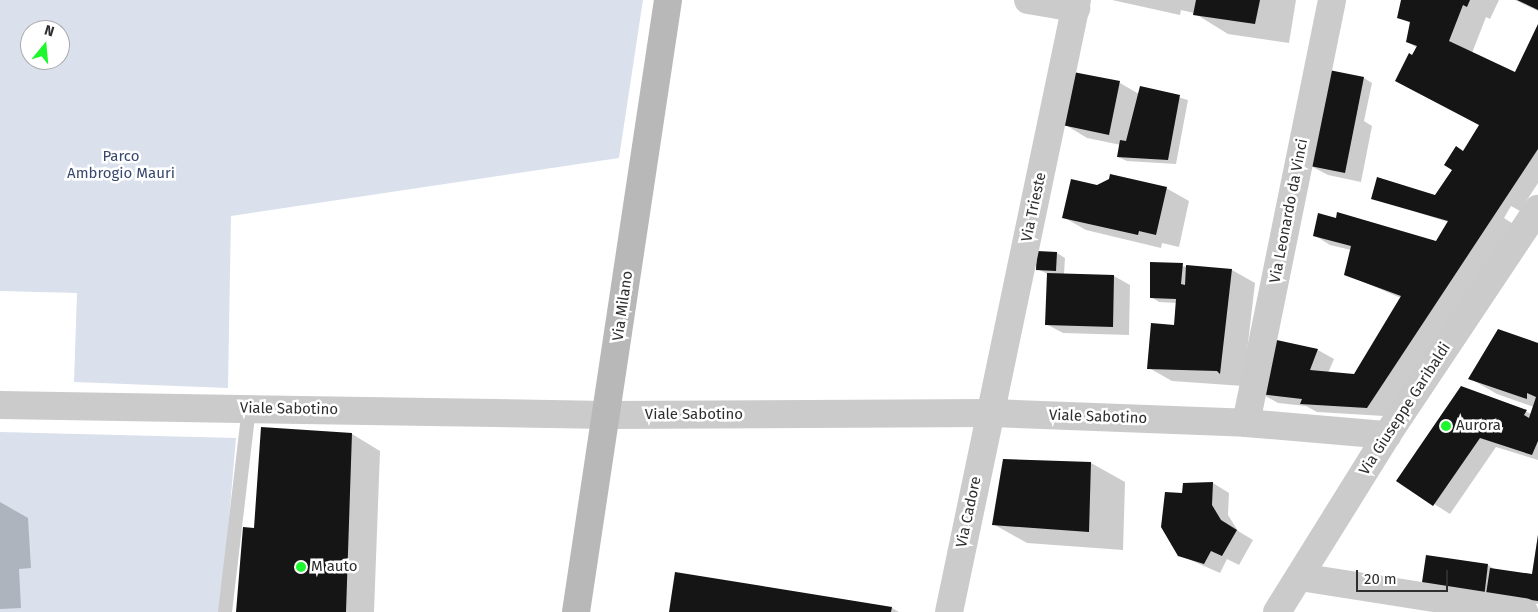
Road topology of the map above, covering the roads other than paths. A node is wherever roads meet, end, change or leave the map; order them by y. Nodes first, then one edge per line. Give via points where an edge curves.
1 (668, 0) edge
2 (1028, 0) edge
3 (1332, 0) edge
4 (1076, 4) edge
5 (1538, 210) edge
6 (0, 405) edge
7 (249, 408) junction
8 (990, 413) junction
9 (607, 415) junction
10 (1246, 423) junction
11 (1386, 435) junction
12 (1300, 577) junction
13 (225, 612) edge
14 (576, 612) edge
15 (949, 612) edge
16 (1276, 612) edge
17 (1524, 612) edge

1 - 9 main road, Via Milano
2 - 4 street
3 - 10 street, Via Leonardo da Vinci
4 - 8 street, Via Trieste
5 - 11 street, Via Giuseppe Garibaldi
6 - 7 street, Viale Sabotino
7 - 9 street, Viale Sabotino
7 - 13 lane
8 - 9 street, Viale Sabotino
8 - 10 street, Viale Sabotino
8 - 15 street, Via Cadore
9 - 14 main road, Via Milano
10 - 11 street, Viale Sabotino
11 - 12 street, Via Giuseppe Garibaldi
12 - 16 street, Via Giuseppe Garibaldi
12 - 17 street

